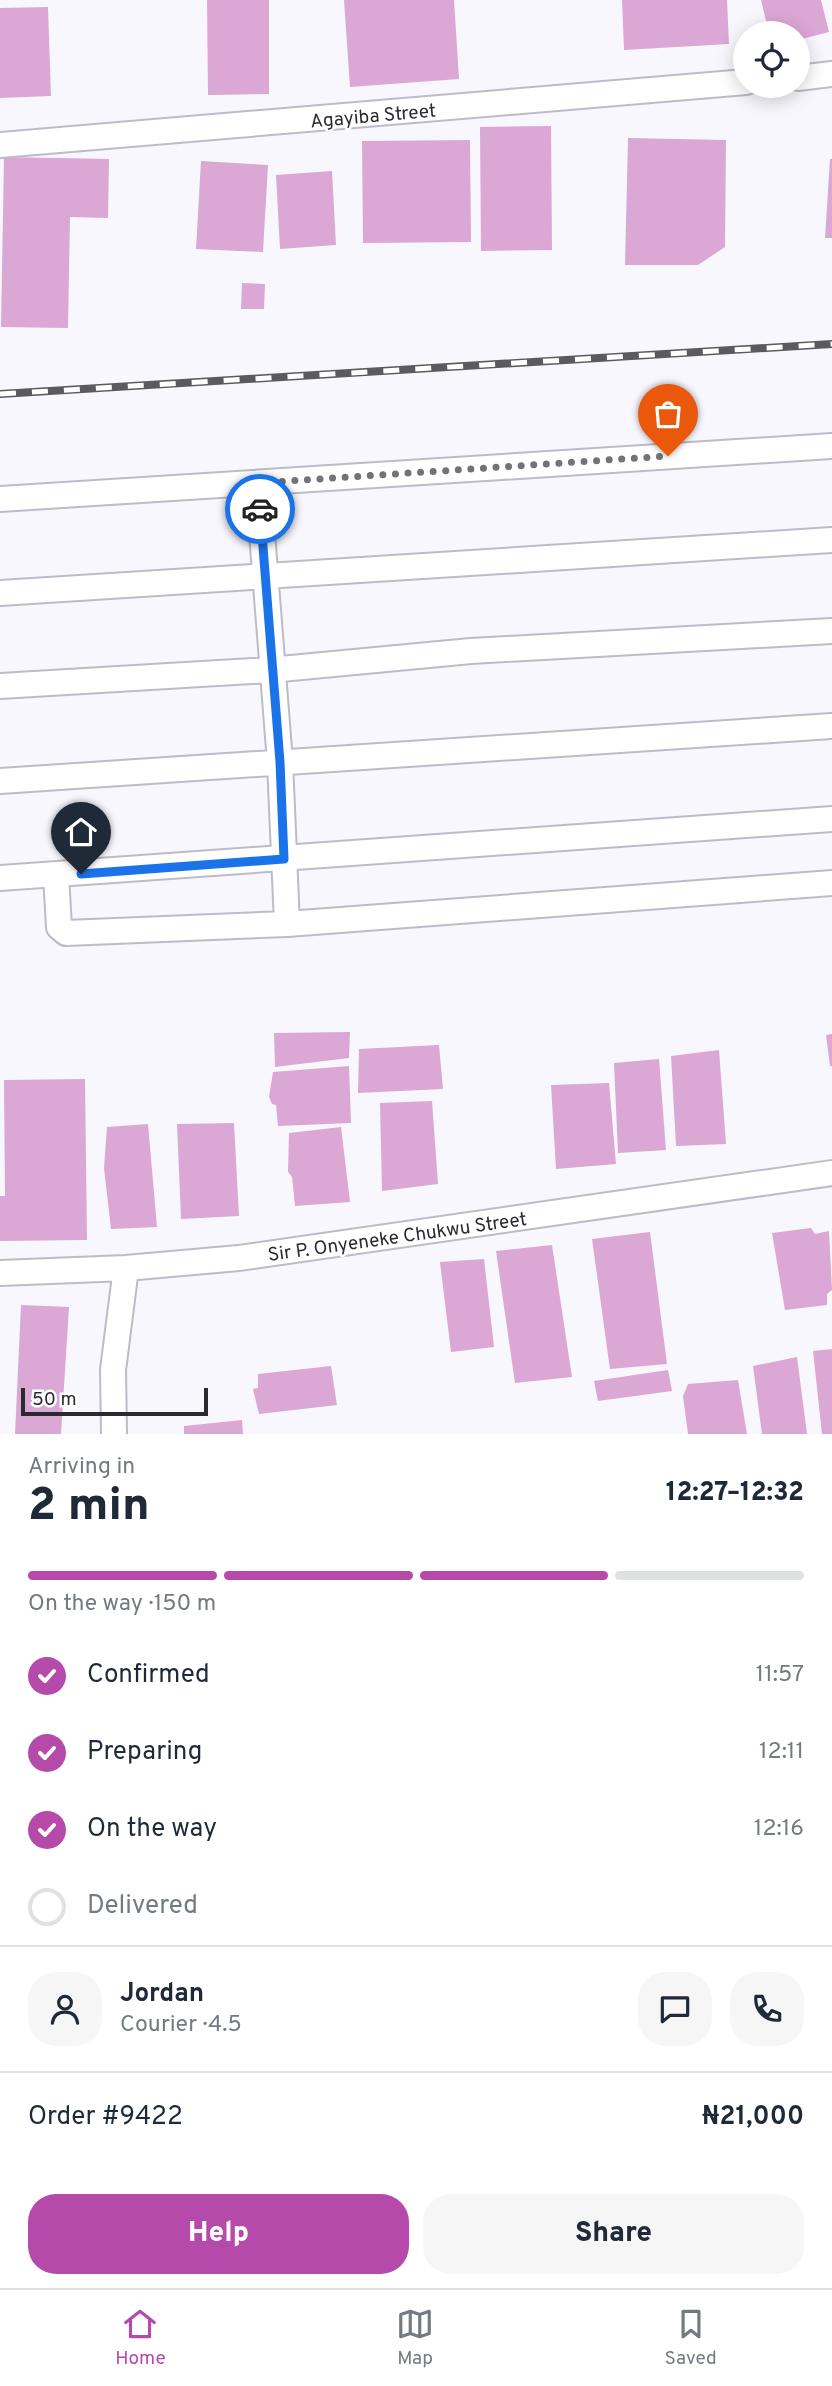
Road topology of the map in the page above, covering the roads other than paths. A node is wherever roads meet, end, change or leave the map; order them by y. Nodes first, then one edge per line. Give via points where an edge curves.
1 (832, 74) edge
2 (810, 77) edge
3 (733, 83) edge
4 (0, 145) edge
5 (832, 446) edge
6 (258, 483) junction
7 (0, 499) edge
8 (832, 540) edge
9 (265, 576) junction
10 (0, 593) edge
11 (832, 631) edge
12 (270, 670) junction
13 (0, 686) edge
14 (832, 726) edge
15 (280, 762) junction
16 (0, 781) edge
17 (832, 819) edge
18 (284, 859) junction
19 (56, 876) junction
20 (0, 878) edge
21 (832, 883) edge
22 (287, 924) junction
23 (832, 1173) edge
24 (126, 1268) junction
25 (0, 1273) edge
26 (114, 1434) edge

1 - 2 street
3 - 4 street, Agayiba Street
5 - 6 street
6 - 7 street
6 - 9 street
8 - 9 street
9 - 10 street
9 - 12 street
11 - 12 street via 471,651
12 - 13 street
12 - 15 street
14 - 15 street
15 - 16 street
15 - 18 street
17 - 18 street
18 - 19 street
18 - 22 street
19 - 20 street
19 - 22 street via 59,927 66,933
21 - 22 street
23 - 24 street, Sir P. Onyeneke Chukwu Street via 239,1258
24 - 25 street, Sir P. Onyeneke Chukwu Street
24 - 26 street via 113,1370

